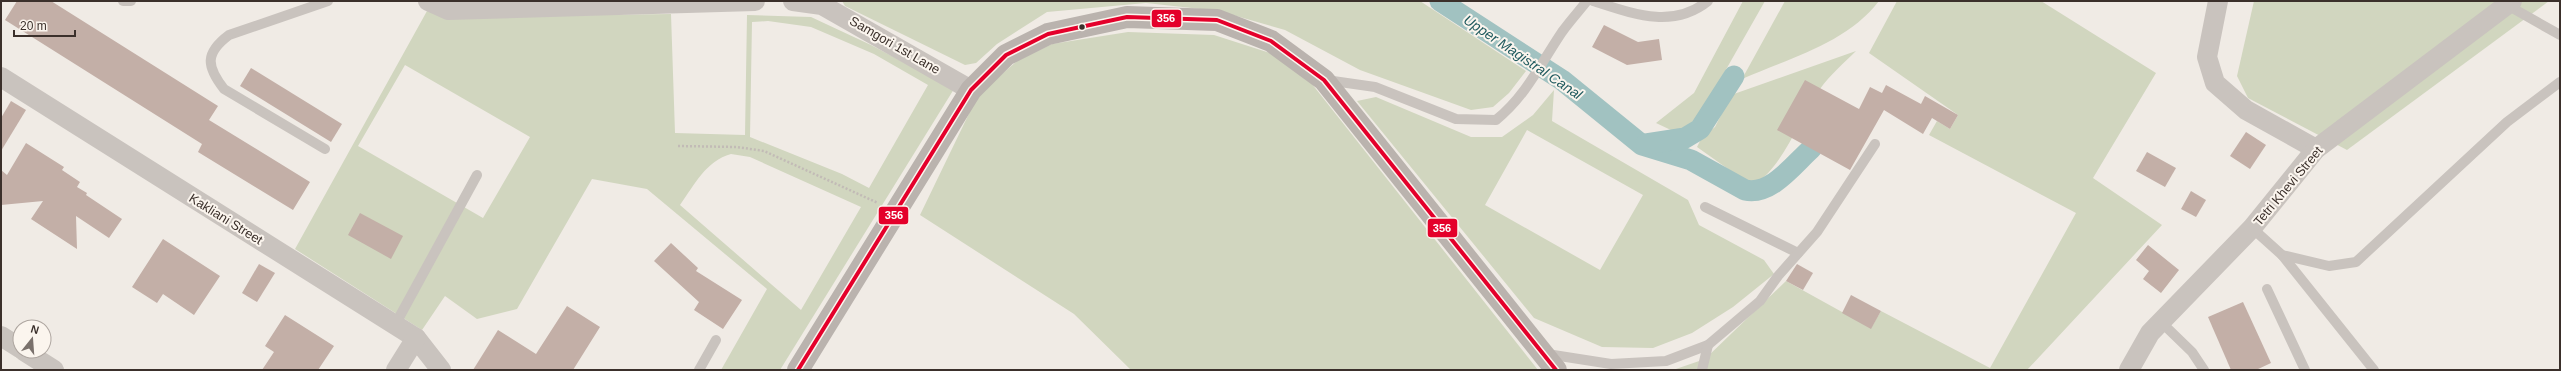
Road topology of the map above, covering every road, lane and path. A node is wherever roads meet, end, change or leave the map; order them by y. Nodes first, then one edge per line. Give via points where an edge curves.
1 (123, 1) edge
2 (131, 1) edge
3 (328, 1) edge
4 (428, 1) edge
5 (756, 1) edge
6 (793, 1) edge
7 (1587, 1) edge
8 (1593, 1) edge
9 (1708, 1) edge
10 (2218, 1) edge
11 (822, 3) edge
12 (2510, 3) edge
13 (2560, 35) edge
14 (1, 77) edge
15 (1324, 80) junction
16 (2560, 82) edge
17 (971, 90) junction
18 (1875, 144) dead end
19 (678, 146) dead end
20 (325, 149) dead end
21 (2316, 149) junction
22 (477, 174) dead end
23 (1705, 207) dead end
24 (896, 211) junction
25 (2252, 228) junction
26 (1798, 253) junction
27 (2282, 255) junction
28 (2267, 288) dead end
29 (2161, 322) junction
30 (395, 325) junction
31 (1, 336) edge
32 (416, 338) junction
33 (716, 340) dead end
34 (12, 343) edge
35 (1708, 345) junction
36 (37, 359) edge
37 (1549, 362) edge
38 (54, 370) edge
39 (396, 370) edge
40 (441, 370) edge
41 (699, 370) edge
42 (798, 370) edge
43 (1702, 370) edge
44 (2128, 370) edge
45 (2204, 370) edge
46 (2305, 370) edge
47 (2374, 370) edge

1 - 2 lane
3 - 20 lane via 229,34 217,44 211,54 210,63 213,76 224,89
4 - 5 street via 448,10
6 - 11 street, Samgori 1st Lane
7 - 15 lane via 1560,36 1523,94 1512,108 1496,120 1456,119 1376,87
8 - 9 lane via 1642,17 1666,17 1700,7
10 - 21 street via 2207,57 2215,83 2246,110
11 - 17 street, Samgori 1st Lane
12 - 13 lane
12 - 21 street, Tetri Khevi Street
14 - 30 street, Kakliani Street
15 - 17 street via 1271,41 1217,20 1127,17 1048,34 1006,56
15 - 37 street
16 - 27 lane via 2501,127 2356,262 2328,266
17 - 24 street
18 - 26 lane via 1817,232
19 - 24 path via 737,147 764,151
21 - 25 street, Tetri Khevi Street
22 - 30 lane
23 - 26 lane
24 - 42 street
25 - 27 lane
25 - 29 street, Tetri Khevi Street
26 - 35 lane via 1760,301
27 - 47 lane
28 - 46 lane
29 - 44 street, Tetri Khevi Street via 2150,333
29 - 45 lane via 2192,352
30 - 32 street, Kakliani Street
31 - 34 street
32 - 39 street
32 - 40 street, Kakliani Street
33 - 41 lane
35 - 37 lane via 1666,361 1611,364
35 - 43 lane
36 - 38 street

